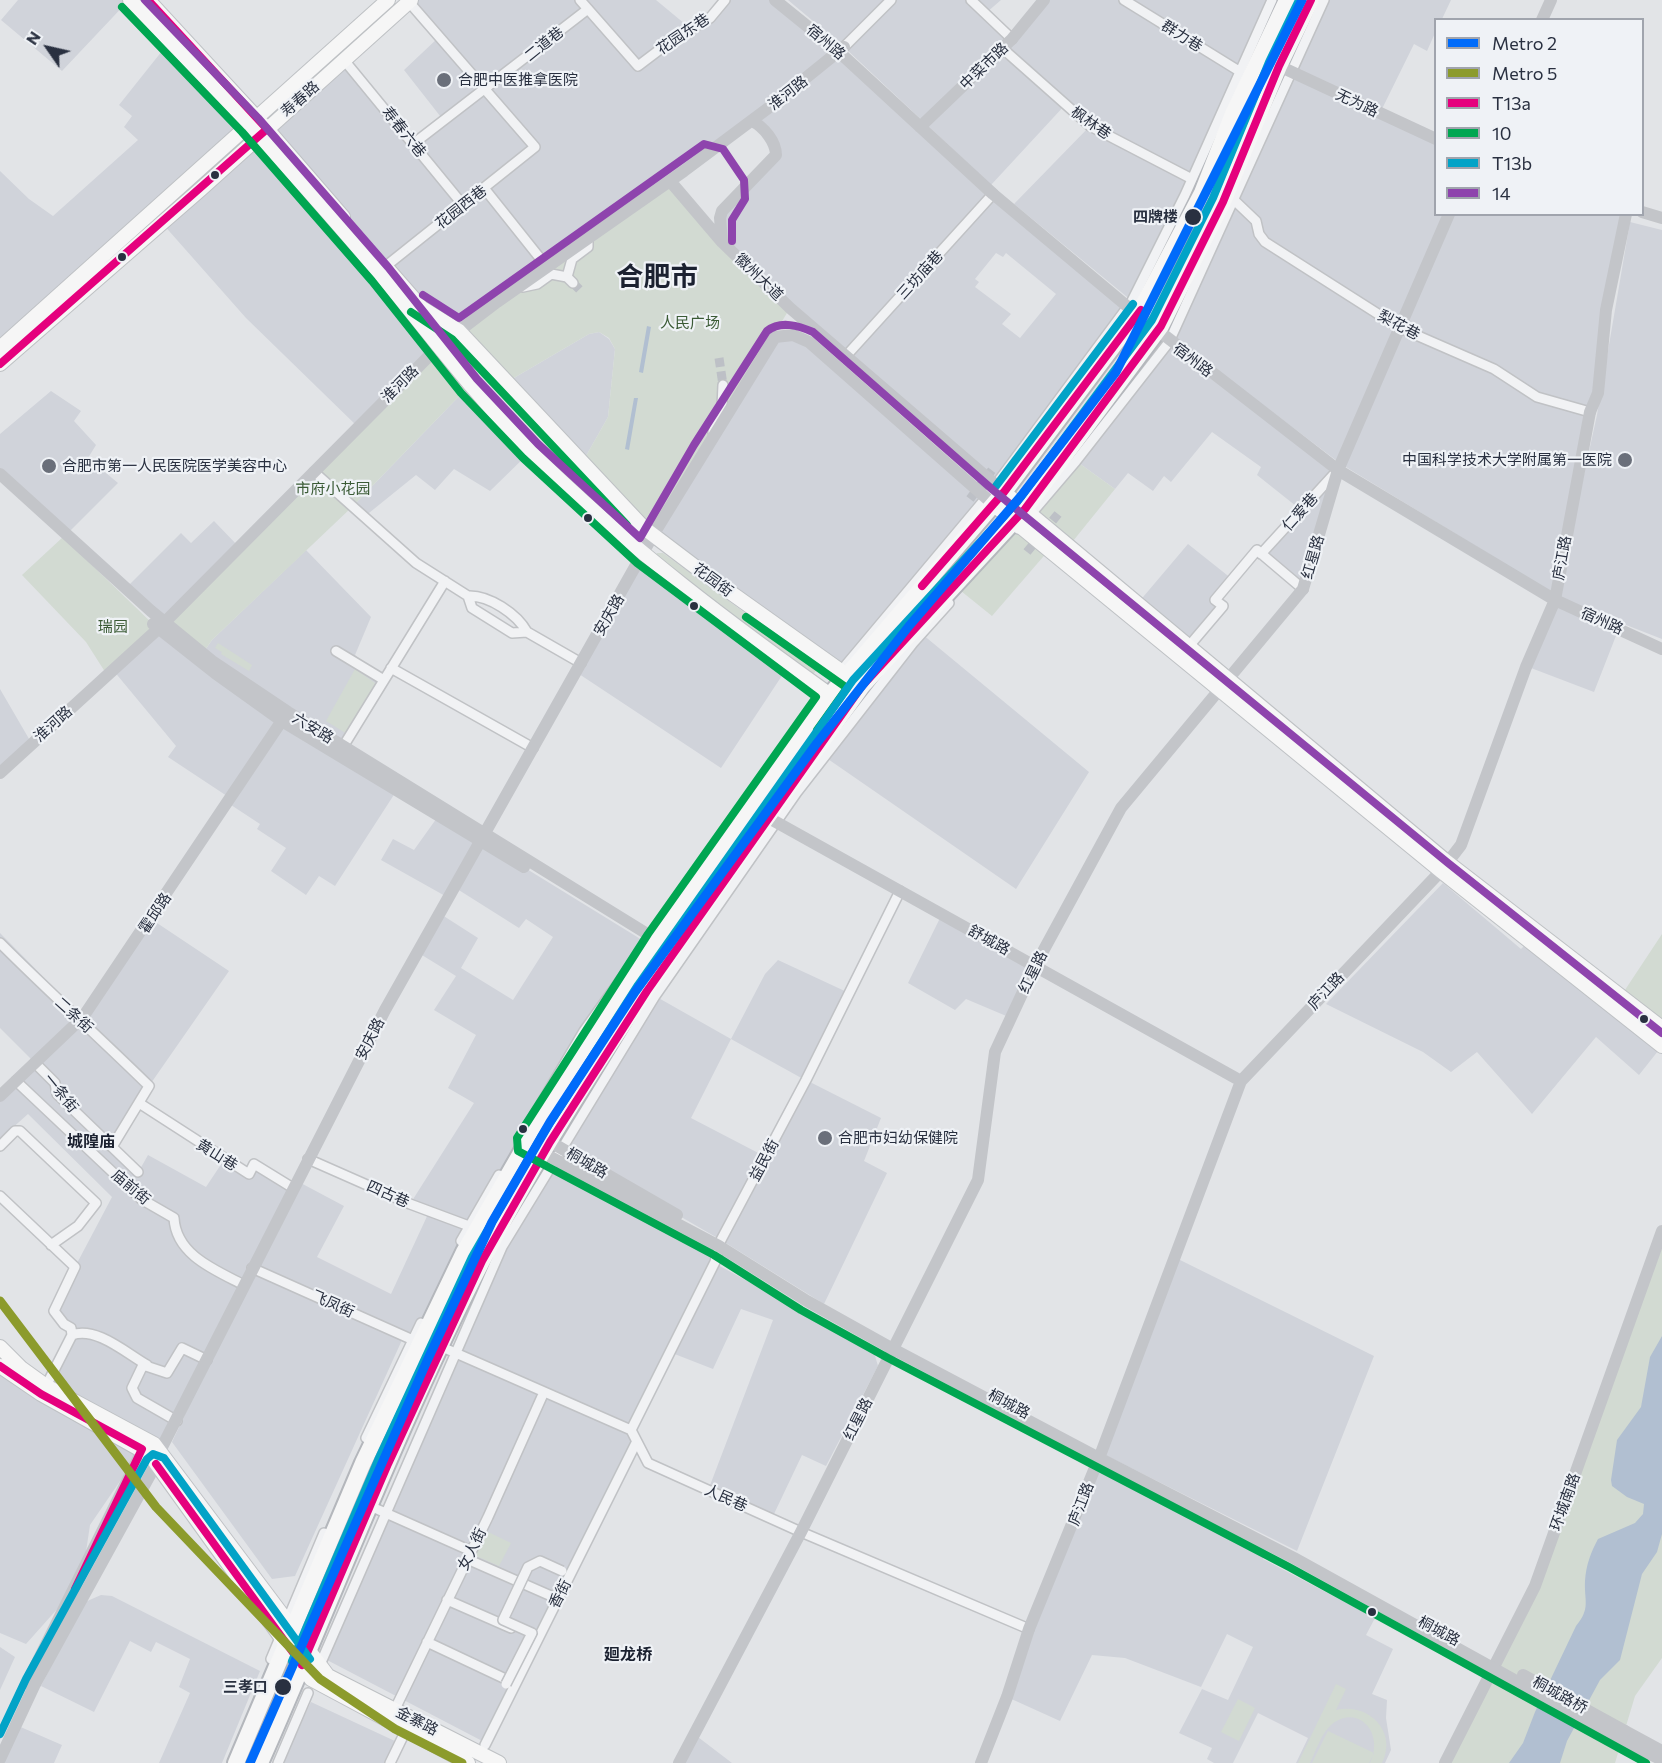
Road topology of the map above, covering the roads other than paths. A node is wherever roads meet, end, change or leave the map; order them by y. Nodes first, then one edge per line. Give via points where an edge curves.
1 (130, 0) edge
2 (148, 0) edge
3 (580, 0) edge
4 (725, 0) edge
5 (775, 0) edge
6 (788, 0) edge
7 (891, 0) edge
8 (971, 0) edge
9 (1044, 0) edge
10 (1124, 0) edge
11 (1272, 0) edge
12 (1287, 0) edge
13 (1311, 0) edge
14 (1324, 0) edge
15 (1551, 0) edge
16 (383, 1) edge
17 (410, 1) edge
18 (588, 9) junction
19 (1543, 18) edge
20 (1012, 39) junction
21 (1002, 48) junction
22 (841, 50) junction
23 (344, 60) junction
24 (1285, 69) junction
25 (1239, 71) junction
26 (486, 90) junction
27 (752, 121) junction
28 (922, 124) junction
29 (259, 127) junction
30 (1434, 138) edge
31 (413, 144) junction
32 (1192, 179) junction
33 (670, 181) junction
34 (484, 188) junction
35 (993, 195) junction
36 (1234, 200) junction
37 (463, 205) junction
38 (1644, 213) edge
39 (1448, 216) edge
40 (1626, 216) edge
41 (1662, 218) edge
42 (588, 238) junction
43 (722, 242) junction
44 (386, 266) junction
45 (547, 267) junction
46 (503, 298) junction
47 (1135, 308) junction
48 (1400, 328) junction
49 (456, 333) junction
50 (1165, 334) junction
51 (775, 338) joint
52 (438, 346) junction
53 (0, 348) edge
54 (846, 356) junction
55 (0, 364) edge
56 (723, 385) tunnel mouth
57 (1590, 412) junction
58 (710, 440) junction
59 (1339, 467) junction
60 (314, 472) junction
61 (0, 474) edge
62 (0, 483) edge
63 (995, 495) junction
64 (1023, 518) junction
65 (653, 535) junction
66 (1262, 554) junction
67 (643, 555) junction
68 (445, 580) junction
69 (1304, 589) junction
70 (468, 596) junction
71 (1555, 597) junction
72 (161, 626) junction
73 (526, 632) junction
74 (1189, 646) junction
75 (1662, 647) edge
76 (336, 651) dead end
77 (581, 663) junction
78 (391, 668) junction
79 (843, 673) junction
80 (384, 680) junction
81 (1224, 684) junction
82 (862, 686) junction
83 (828, 693) junction
84 (847, 707) junction
85 (285, 716) junction
86 (532, 747) junction
87 (341, 750) junction
88 (0, 772) edge
89 (772, 819) junction
90 (482, 836) junction
91 (1444, 866) junction
92 (900, 891) junction
93 (652, 942) junction
94 (0, 943) edge
95 (1035, 966) junction
96 (79, 1023) junction
97 (1662, 1028) edge
98 (1662, 1046) edge
99 (35, 1063) junction
100 (16, 1081) junction
101 (1241, 1081) junction
102 (0, 1096) edge
103 (139, 1103) junction
104 (529, 1138) junction
105 (0, 1146) edge
106 (112, 1147) junction
107 (553, 1150) junction
108 (308, 1159) junction
109 (138, 1172) dead end
110 (293, 1188) junction
111 (0, 1196) edge
112 (469, 1226) junction
113 (1662, 1231) edge
114 (720, 1243) junction
115 (51, 1245) junction
116 (252, 1268) junction
117 (244, 1285) junction
118 (72, 1335) junction
119 (413, 1340) junction
120 (895, 1346) junction
121 (0, 1347) edge
122 (449, 1351) junction
123 (207, 1360) junction
124 (147, 1365) junction
125 (0, 1366) edge
126 (46, 1386) junction
127 (544, 1392) junction
128 (177, 1421) junction
129 (632, 1430) junction
130 (636, 1443) junction
131 (145, 1444) junction
132 (1100, 1456) junction
133 (158, 1458) junction
134 (370, 1506) junction
135 (386, 1513) junction
136 (801, 1532) junction
137 (469, 1555) junction
138 (562, 1571) dead end
139 (558, 1599) junction
140 (447, 1600) junction
141 (1029, 1629) junction
142 (286, 1631) junction
143 (537, 1640) junction
144 (427, 1642) junction
145 (1493, 1663) joint
146 (311, 1664) junction
147 (511, 1684) junction
148 (308, 1693) dead end
149 (397, 1705) dead end
150 (406, 1730) junction
151 (1623, 1736) junction
152 (0, 1740) edge
153 (485, 1745) dead end
154 (1662, 1751) edge
155 (0, 1759) edge
156 (1662, 1760) edge
157 (228, 1763) edge
158 (236, 1763) edge
159 (260, 1763) edge
160 (278, 1763) edge
161 (390, 1763) edge
162 (468, 1763) edge
163 (499, 1763) edge
164 (679, 1763) edge
165 (981, 1763) edge
166 (1445, 1763) edge

1 - 29 main road
2 - 29 main road
3 - 18 street
4 - 18 street, 花园东巷 via 710,18 638,66
5 - 22 street, 宿州路
6 - 22 street, 宿州路
7 - 22 street
8 - 20 street
9 - 20 street, 中菜市路
10 - 25 street, 群力巷
11 - 25 street
12 - 47 highway via 1233,114 1202,193
13 - 24 highway
14 - 24 street
15 - 19 street
16 - 29 main road, 寿春路
17 - 23 main road, 寿春路
17 - 26 street
18 - 26 street, 二道巷
20 - 21 street, 中菜市路
21 - 28 street, 中菜市路
21 - 32 street, 枫林巷 via 1090,126
22 - 27 street, 淮河路
22 - 28 street, 宿州路
23 - 29 main road, 寿春路
23 - 31 street, 寿春六巷
24 - 30 street, 无为路
24 - 36 street
24 - 50 highway
25 - 32 street
26 - 31 street, 二道巷
26 - 34 street, 花园西巷 via 535,147
27 - 33 street, 淮河路
27 - 43 street via 760,125 776,147 776,155 722,211
28 - 35 street, 宿州路
28 - 47 street, 宿州路
29 - 44 main road, 花园街
29 - 52 main road, 花园街
29 - 53 main road, 寿春路
29 - 55 main road, 寿春路
31 - 37 street, 寿春六巷
32 - 47 street
33 - 42 street, 淮河路
33 - 43 street, 徽州大道
34 - 37 street, 花园西巷
34 - 45 street
35 - 47 street, 宿州路
35 - 54 street, 三坊庙巷
36 - 48 street, 梨花巷 via 1256,221 1265,242
36 - 50 street
37 - 44 street, 花园西巷
38 - 41 street
39 - 48 street, 红星路
40 - 57 street, 庐江路 via 1606,310 1598,393
42 - 45 street, 淮河路
42 - 46 street via 588,247 572,259 570,280 550,274
43 - 54 street, 徽州大道
44 - 49 main road, 花园街 via 422,308
45 - 46 street, 淮河路
46 - 49 street, 淮河路
47 - 50 street, 宿州路
47 - 63 highway
48 - 57 street, 梨花巷 via 1494,369 1537,397
48 - 59 street, 红星路
49 - 52 street, 淮河路
49 - 65 main road, 花园街
50 - 59 street, 宿州路
50 - 64 highway
51 - 58 street, 安庆路
51 - 63 street, 徽州大道 via 793,335 808,342
52 - 60 street, 淮河路
52 - 67 main road, 花园街 via 469,386 531,451
54 - 63 street, 徽州大道
56 - 58 street via 722,406
57 - 71 street, 庐江路
58 - 65 street, 安庆路
59 - 66 street, 仁爱巷
59 - 69 street, 红星路
59 - 71 street, 宿州路
60 - 68 street via 416,563
60 - 72 street, 淮河路
61 - 72 street, 六安路
62 - 72 street, 六安路
63 - 64 main road, 徽州大道
63 - 79 highway
64 - 74 main road, 徽州大道
64 - 81 main road, 徽州大道
64 - 82 highway
64 - 89 street via 913,643
65 - 67 street, 安庆路
65 - 79 main road, 花园街
66 - 69 street
66 - 74 street, 仁爱巷 via 1257,550 1215,600 1223,606
67 - 77 street, 安庆路
67 - 83 main road, 花园街
68 - 70 street
68 - 78 street
69 - 81 street, 红星路
70 - 73 street via 480,596 520,621
70 - 73 street via 472,608 512,633
71 - 75 street, 宿州路
71 - 91 street, 庐江路 via 1461,845
72 - 85 street, 六安路
72 - 88 street, 淮河路
73 - 77 street
74 - 81 main road, 徽州大道
76 - 80 street
77 - 86 street, 安庆路
78 - 80 street
78 - 86 street
79 - 82 main road, 花园街
79 - 83 highway
80 - 87 street
81 - 91 main road, 徽州大道
81 - 95 street, 红星路 via 1121,808
82 - 84 highway
83 - 84 main road, 花园街
83 - 93 highway
84 - 89 highway
85 - 87 street, 六安路
85 - 96 street, 霍邱路
86 - 90 street, 安庆路
87 - 90 street, 六安路
89 - 92 street, 舒城路
89 - 107 highway via 647,991
90 - 93 street, 六安路
90 - 108 street, 安庆路
91 - 97 main road, 徽州大道
91 - 98 main road, 徽州大道
91 - 101 street, 庐江路
92 - 95 street, 舒城路
92 - 114 street, 益民街
93 - 104 highway
93 - 112 street via 584,1031
94 - 96 street, 二条街
95 - 101 street, 舒城路
95 - 120 street, 红星路 via 995,1052 978,1180
96 - 99 street, 霍邱路
96 - 103 street, 二条街 via 149,1086
99 - 100 street, 霍邱路
99 - 106 street, 一条街 via 55,1083 57,1094
100 - 102 street, 霍邱路
100 - 117 street, 庙前街 via 141,1199 174,1218 182,1244 194,1257
101 - 132 street, 庐江路
103 - 106 street
103 - 110 street, 黄山巷 via 249,1174 254,1164
104 - 107 street, 桐城路
104 - 142 highway via 485,1214 425,1334
105 - 115 street via 20,1131 96,1203 78,1226
106 - 109 street, 一条街
107 - 114 street, 桐城路
107 - 122 highway via 482,1261
108 - 110 street, 安庆路
108 - 112 street, 四古巷
110 - 116 street, 安庆路
111 - 115 street
112 - 119 street
113 - 166 street, 环城南路 via 1535,1586
114 - 120 street, 桐城路
114 - 129 street, 益民街 via 715,1262
115 - 118 street via 75,1267 54,1311 71,1328
116 - 117 street, 安庆路
116 - 119 street, 飞凤街
117 - 123 street, 安庆路
118 - 124 street via 96,1335
118 - 126 street
119 - 142 street via 383,1400
120 - 132 street, 桐城路
120 - 136 street, 红星路
121 - 126 main road
122 - 127 street
122 - 134 highway
122 - 135 street
123 - 124 street via 182,1348 167,1373
123 - 128 street, 安庆路
124 - 128 street via 138,1372 133,1393
125 - 131 main road via 41,1394
126 - 131 main road
127 - 129 street
127 - 137 street, 女人街
128 - 133 street, 安庆路
129 - 130 street, 人民巷
130 - 136 street, 人民巷 via 648,1463
130 - 139 street, 香街
131 - 133 main road, 金寨路
131 - 152 street
132 - 141 street, 庐江路
132 - 145 street, 桐城路 via 1297,1551
133 - 142 main road, 金寨路 via 222,1537
133 - 155 street, 安庆路 via 35,1684
134 - 135 street
134 - 146 highway
135 - 137 street
135 - 146 street
136 - 141 street, 人民巷
136 - 164 street, 红星路
137 - 139 street
137 - 140 street, 女人街
138 - 147 street, bridge via 540,1562 528,1567 504,1620 532,1633
139 - 143 street, 香街
140 - 143 street
140 - 144 street, 女人街
141 - 165 street, 庐江路
142 - 146 main road, 金寨路
142 - 157 street
142 - 158 highway
143 - 147 street, 香街
144 - 147 street
144 - 149 street, 女人街
145 - 151 street, 桐城路桥, bridge
146 - 150 main road, 金寨路 via 316,1682
146 - 159 highway
146 - 163 main road, 金寨路
147 - 153 street, 香街
148 - 160 street
150 - 161 street
150 - 162 main road, 金寨路
151 - 154 street
151 - 156 street

